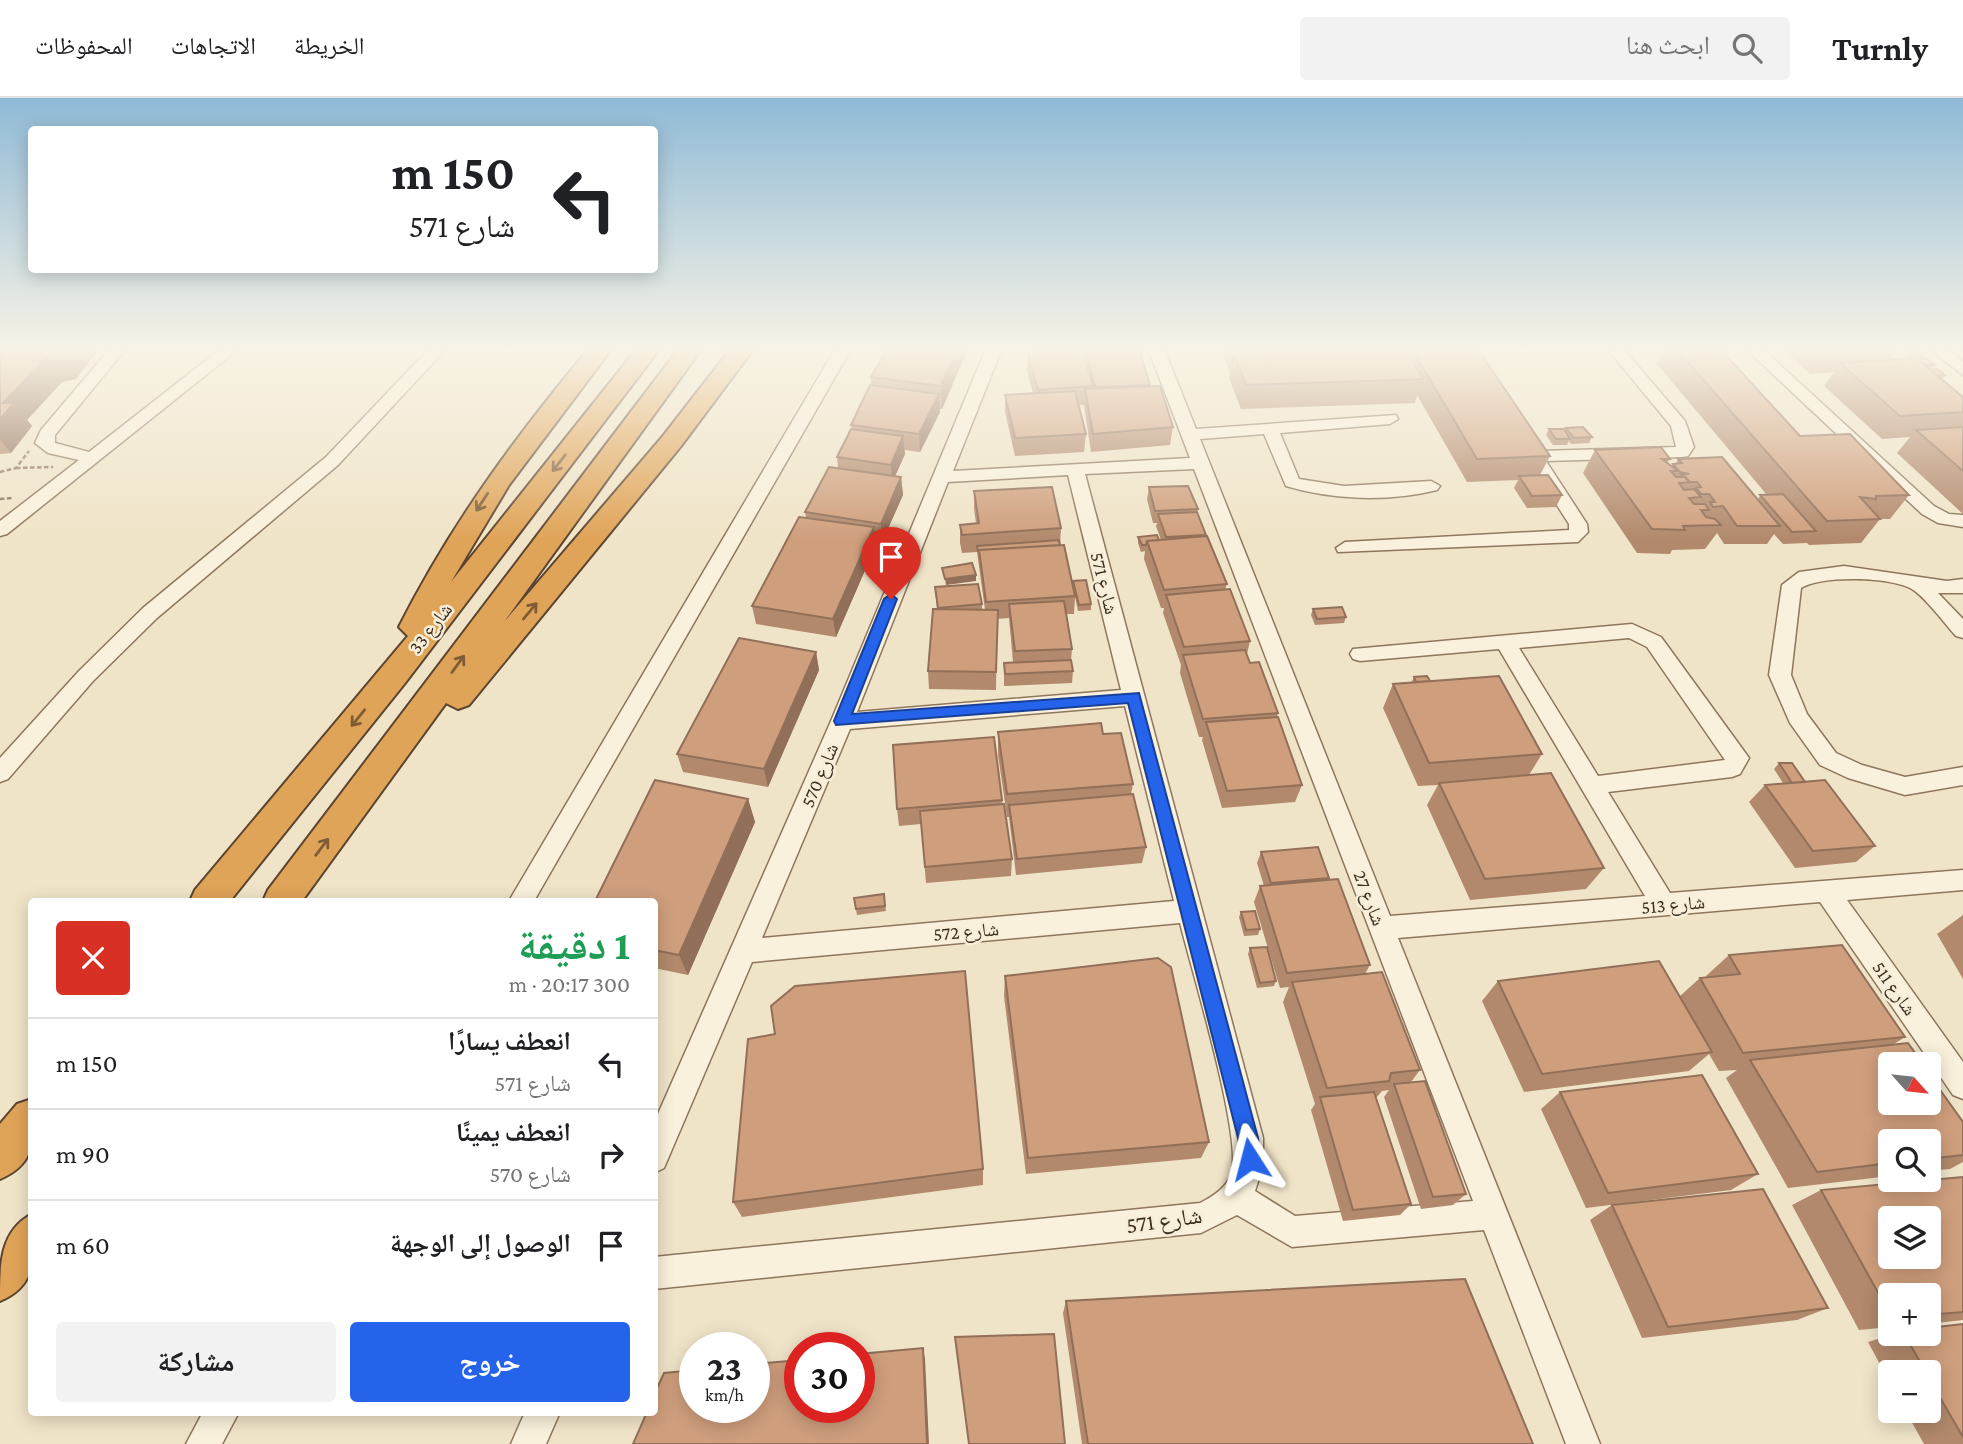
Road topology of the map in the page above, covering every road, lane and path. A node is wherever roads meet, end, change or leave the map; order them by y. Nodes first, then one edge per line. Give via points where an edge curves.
1 (64, 414) edge
2 (147, 414) edge
3 (377, 414) edge
4 (548, 414) edge
5 (598, 414) edge
6 (643, 414) edge
7 (693, 414) edge
8 (805, 414) edge
9 (966, 414) edge
10 (1182, 414) edge
11 (1670, 414) edge
12 (1824, 414) edge
13 (1390, 419) dead end
14 (1513, 425) edge
15 (1270, 428) junction
16 (1190, 435) junction
17 (1535, 456) junction
18 (85, 462) junction
19 (1201, 463) junction
20 (16, 468) dead end
21 (1075, 470) junction
22 (939, 477) junction
23 (1431, 486) dead end
24 (1963, 521) edge
25 (0, 530) edge
26 (1345, 548) dead end
27 (1919, 585) junction
28 (1963, 586) edge
29 (1963, 631) edge
30 (1505, 642) junction
31 (1360, 654) dead end
32 (394, 674) junction
33 (1134, 697) junction
34 (842, 721) junction
35 (0, 773) edge
36 (1963, 776) edge
37 (1594, 785) junction
38 (367, 787) junction
39 (1963, 880) edge
40 (1826, 891) junction
41 (210, 898) edge
42 (283, 898) edge
43 (523, 898) edge
44 (1664, 905) junction
45 (1189, 911) junction
46 (1382, 928) junction
47 (743, 951) junction
48 (1963, 1085) edge
49 (28, 1124) edge
50 (658, 1149) edge
51 (0, 1157) edge
52 (1236, 1197) junction
53 (1493, 1214) junction
54 (28, 1241) edge
55 (658, 1273) edge
56 (0, 1278) edge
57 (220, 1416) edge
58 (541, 1416) edge
59 (203, 1444) edge
60 (528, 1444) edge
61 (1583, 1444) edge

1 - 18 street via 44,443 75,451
2 - 18 street
3 - 35 street via 332,461 122,640
4 -> 32 highway via 470,520 430,592
5 -> 32 highway, شارع 33
38 -> 6 highway
38 -> 7 highway via 476,676
8 - 43 street
9 - 22 street, شارع 570
10 - 16 street, شارع 27
11 - 17 street via 1679,425 1685,447 1682,452
12 - 24 street via 1928,510
13 - 15 street
14 - 17 street
15 - 16 street
15 - 23 street via 1292,482 1303,486 1336,494
16 - 19 street, شارع 27
17 - 26 street via 1578,524 1579,532 1571,538
18 - 20 path
18 - 25 street
19 - 21 street
19 - 46 street, شارع 27
21 - 22 street
21 - 33 street, شارع 571
22 - 34 street, شارع 570
27 - 28 street
27 - 29 street
27 - 36 street via 1838,572 1800,578 1792,585 1780,676 1798,717 1828,759 1905,786
30 - 31 street
30 - 37 street
30 - 37 street via 1632,631 1644,636 1654,642 1738,758 1732,768
32 -> 41 highway, شارع 33
33 - 34 street
33 - 45 street, شارع 571
34 - 47 street, شارع 570
37 - 44 street
42 -> 38 highway
39 - 40 street, شارع 513
40 - 44 street, شارع 513
40 - 48 street, شارع 511
44 - 46 street, شارع 513
45 - 47 street, شارع 572
45 - 52 street, شارع 571 via 1248,1138 1246,1179
46 - 53 street, شارع 27
47 - 50 street, شارع 570
49 - 51 highway
52 - 53 street via 1292,1231
52 - 55 street, شارع 571 via 1201,1218
53 - 61 street, شارع 27
54 - 56 highway
57 - 59 street
58 - 60 street

